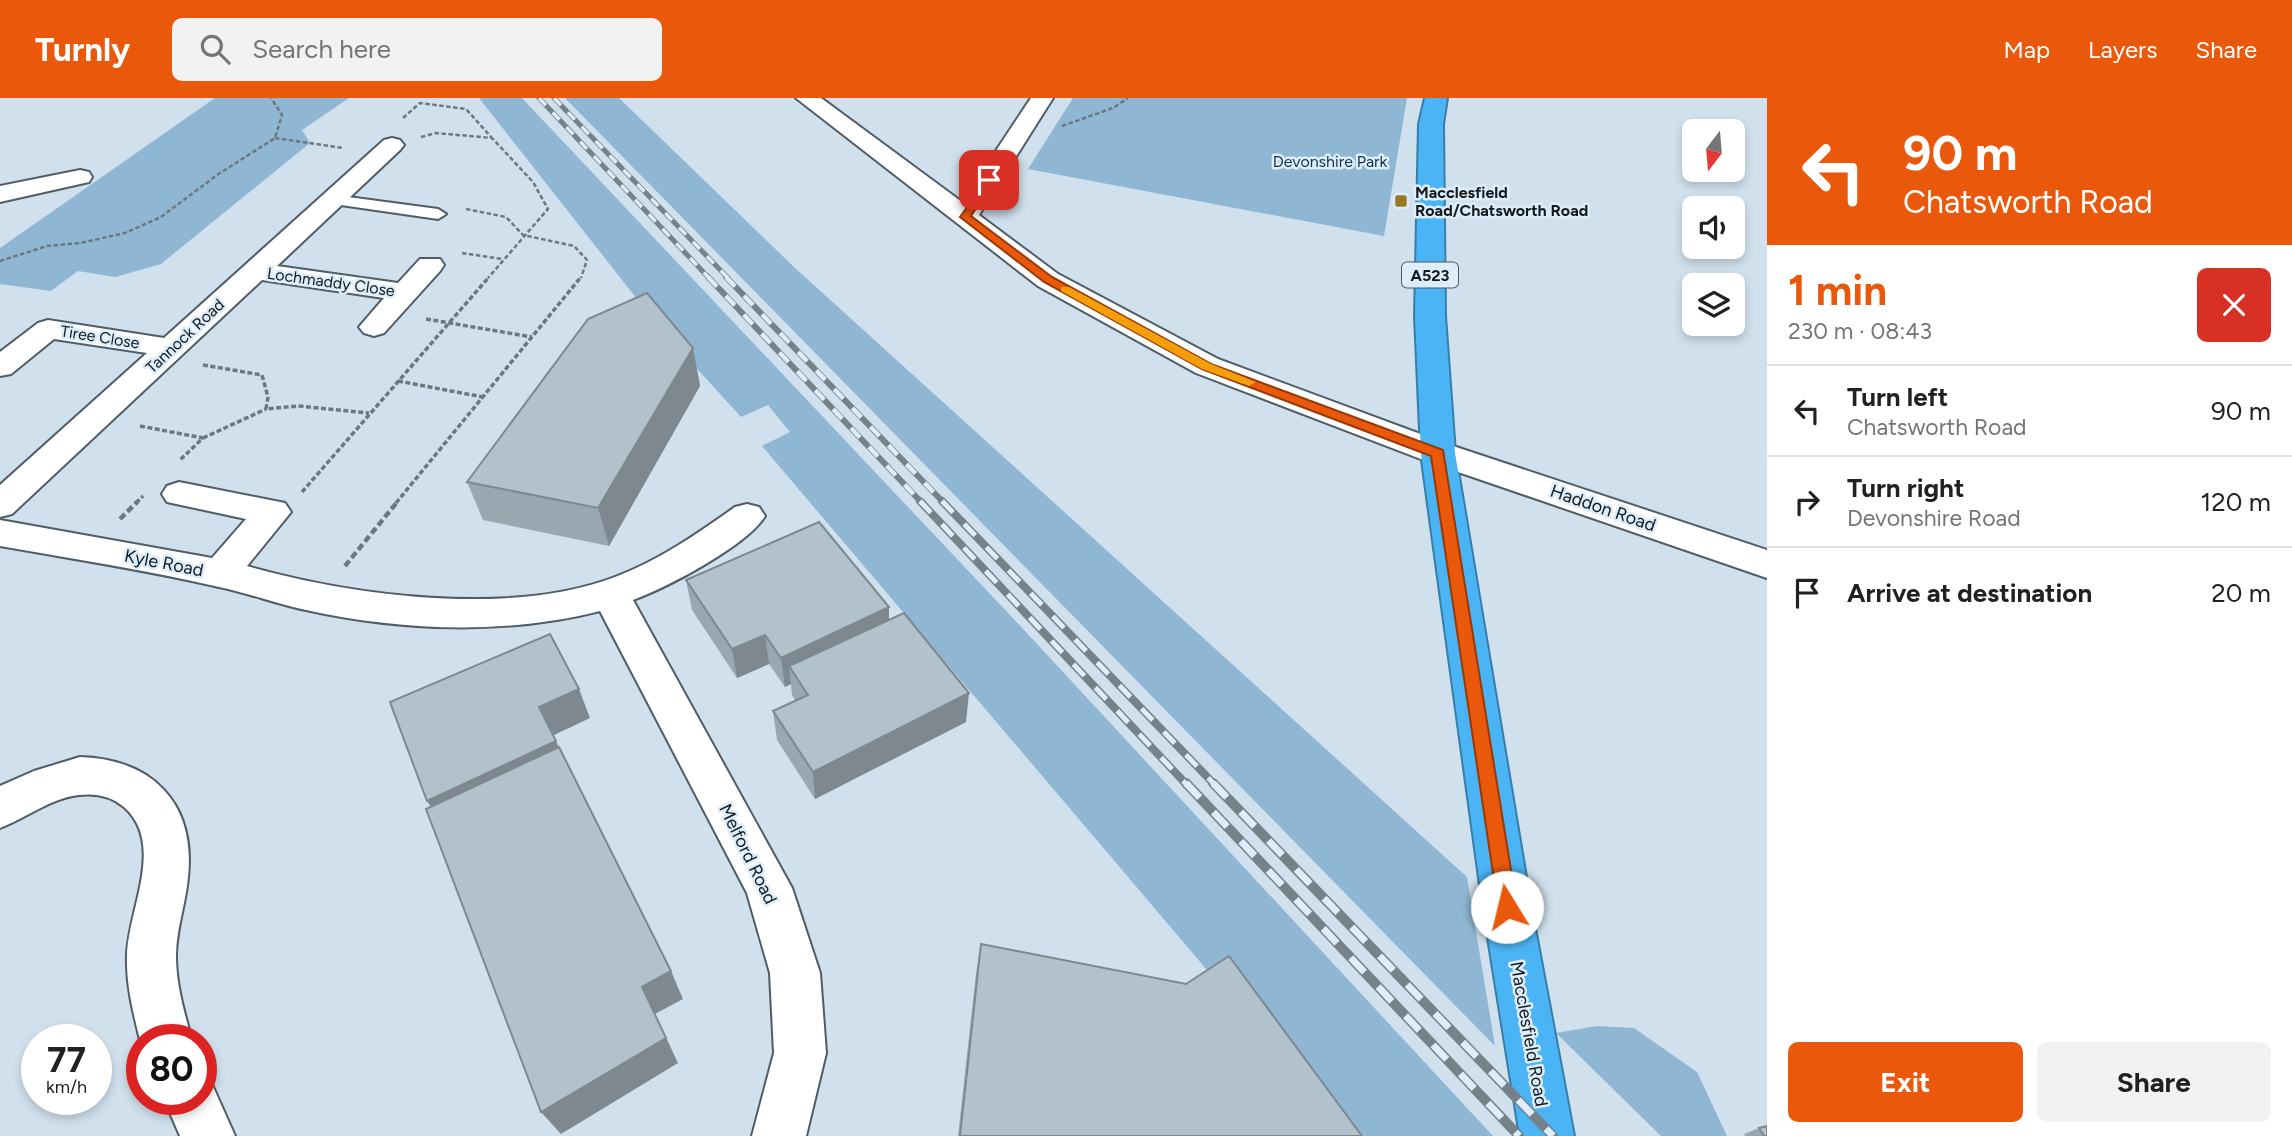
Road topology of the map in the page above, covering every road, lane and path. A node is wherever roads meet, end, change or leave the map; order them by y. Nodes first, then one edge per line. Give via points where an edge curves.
1 (271, 98) edge
2 (807, 98) edge
3 (1042, 98) edge
4 (1128, 98) edge
5 (1436, 98) edge
6 (275, 138) junction
7 (492, 138) junction
8 (1012, 144) junction
9 (384, 158) junction
10 (80, 177) dead end
11 (0, 194) edge
12 (332, 201) junction
13 (438, 214) joint
14 (965, 217) junction
15 (523, 235) junction
16 (0, 261) edge
17 (430, 265) dead end
18 (256, 271) junction
19 (405, 293) junction
20 (447, 323) junction
21 (374, 327) dead end
22 (532, 337) junction
23 (166, 353) junction
24 (0, 367) edge
25 (397, 381) junction
26 (483, 397) junction
27 (266, 409) junction
28 (370, 413) junction
29 (96, 418) junction
30 (203, 438) junction
31 (1438, 453) junction
32 (166, 484) junction
33 (0, 505) edge
34 (272, 512) junction
35 (747, 516) dead end
36 (0, 533) edge
37 (89, 549) junction
38 (1767, 564) edge
39 (220, 573) junction
40 (610, 593) junction
41 (322, 599) junction
42 (0, 808) edge
43 (163, 1024) edge
44 (198, 1115) edge
45 (208, 1136) edge
46 (779, 1136) edge
47 (1547, 1136) edge

1 - 6 path via 282,115
2 - 14 street, Haddon Road
3 - 8 street
4 - 8 path via 1113,108
5 - 31 highway, Macclesfield Road / A523 via 1431,124 1430,316
6 - 9 path
6 - 16 path via 161,217 125,233 47,246
7 - 9 path via 436,132
7 - 9 path via 466,109 420,103 387,131 405,135
7 - 15 path via 533,182 548,209
8 - 14 street
9 - 12 street, Tannock Road
10 - 11 street
12 - 13 lane
12 - 18 street, Tannock Road
13 - 15 path via 446,206 507,215 517,221
14 - 31 street, Haddon Road via 1048,280 1207,366
15 - 20 path
15 - 22 path via 574,246 587,260 581,278
17 - 19 street, Lochmaddy Close
18 - 19 street, Lochmaddy Close
18 - 23 street, Tannock Road
19 - 21 street, Lochmaddy Close
20 - 22 path
20 - 25 path
22 - 26 path
23 - 24 street, Tiree Close via 48,329
23 - 27 path via 262,375
23 - 29 street, Tannock Road
25 - 26 path
25 - 28 path
26 - 41 path
27 - 28 path via 298,406
27 - 30 path
28 - 34 path via 300,496
29 - 30 path
29 - 33 street, Tannock Road
30 - 32 path
31 - 38 street, Haddon Road
31 - 47 highway, Macclesfield Road / A523
32 - 34 street
32 - 37 path
34 - 39 street
35 - 40 street via 698,552
36 - 37 street, Kyle Road
37 - 39 street, Kyle Road
39 - 41 street, Kyle Road
40 - 41 street via 553,607 497,611 404,609
40 - 46 street, Melford Road via 769,888 795,973 800,1053
42 - 43 street via 79,776 129,785 155,809 162,825 166,864 152,944
44 - 45 street

